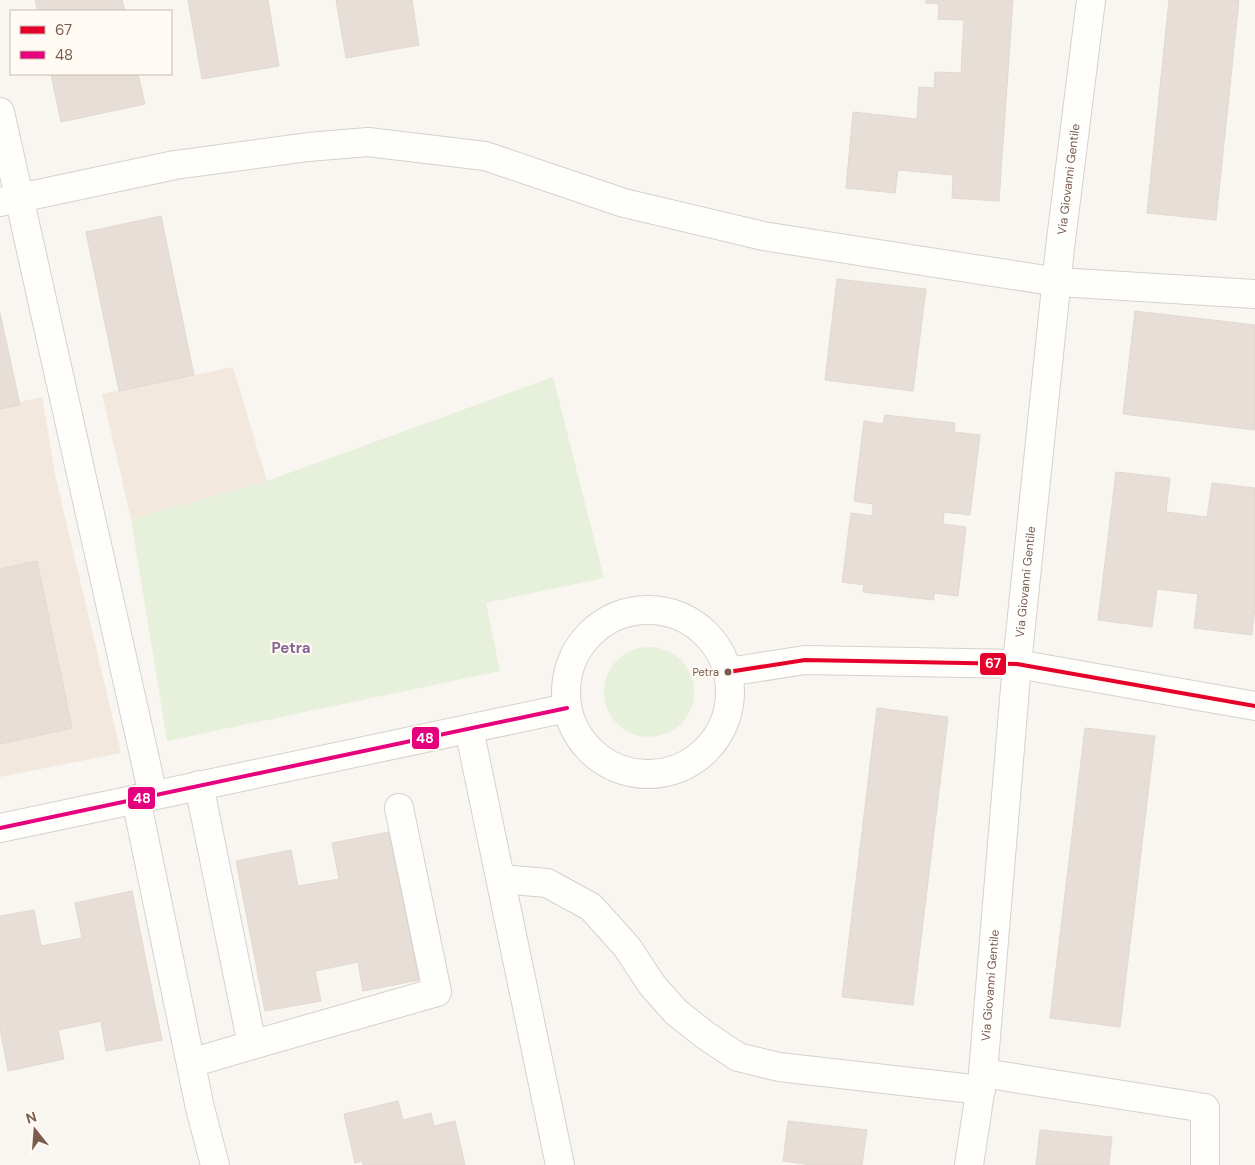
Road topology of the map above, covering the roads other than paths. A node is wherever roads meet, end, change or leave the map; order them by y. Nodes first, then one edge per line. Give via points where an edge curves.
1 (1091, 0) edge
2 (0, 112) edge
3 (10, 200) edge
4 (1058, 282) junction
5 (1255, 294) edge
6 (1017, 664) junction
7 (728, 672) junction
8 (1255, 706) edge
9 (566, 708) junction
10 (469, 729) junction
11 (200, 785) junction
12 (145, 797) junction
13 (399, 808) dead end
14 (0, 828) edge
15 (501, 879) junction
16 (252, 1045) junction
17 (191, 1063) junction
18 (982, 1082) junction
19 (215, 1165) edge
20 (560, 1165) edge
21 (969, 1165) edge
22 (1205, 1165) edge

1 - 4 street, Via Giovanni Gentile
2 - 3 street
3 - 4 street via 175,165 368,142 485,156 624,202 763,236
3 - 12 street
4 - 5 street
4 - 6 street, Via Giovanni Gentile
6 - 7 street via 805,660
6 - 8 street
6 - 18 street, Via Giovanni Gentile
7 - 9 street via 717,646 697,626 672,613 644,610 616,616 593,631 575,653 566,680
7 - 9 street via 730,698 724,724 711,746 690,763 665,773 639,775 614,768 592,754 575,733
9 - 10 street
10 - 11 street
10 - 15 street
11 - 12 street
11 - 16 street
12 - 14 street
12 - 17 street
13 - 16 street via 437,992
15 - 18 street via 548,883 591,906 676,1012 738,1057 779,1067
15 - 20 street
16 - 17 street
17 - 19 street
18 - 21 street, Via Giovanni Gentile
18 - 22 street via 1205,1108

